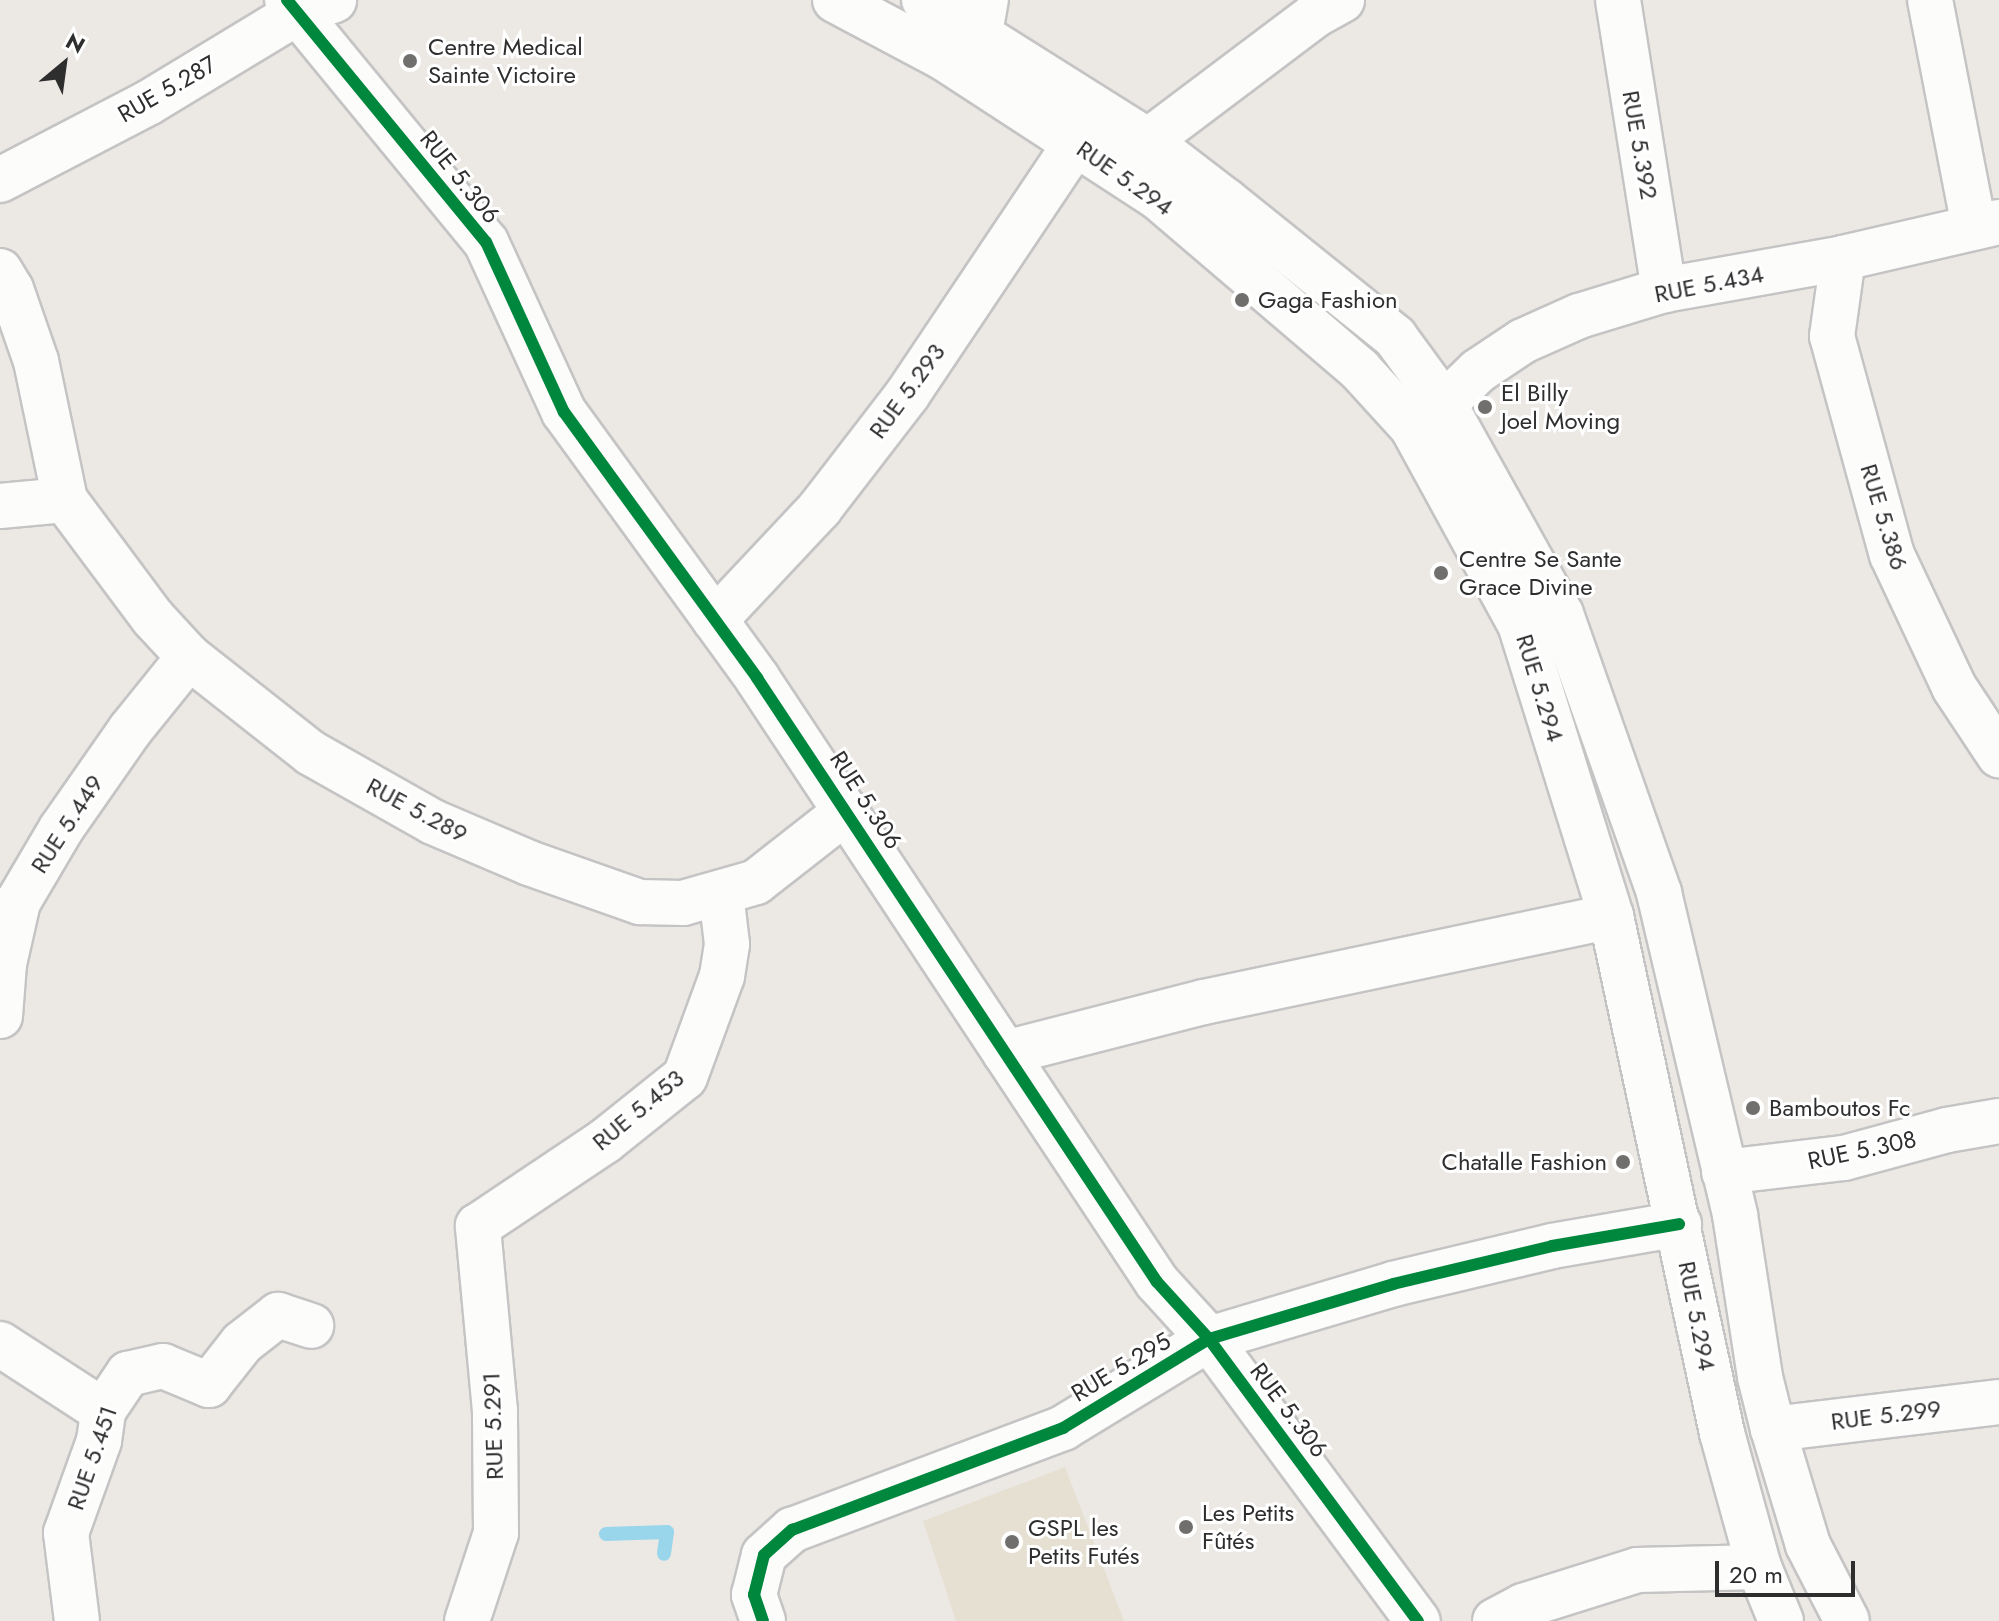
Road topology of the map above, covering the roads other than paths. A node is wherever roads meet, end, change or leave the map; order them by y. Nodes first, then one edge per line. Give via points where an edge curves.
1 (835, 0) edge
2 (924, 0) edge
3 (1342, 0) edge
4 (1618, 0) edge
5 (1930, 0) edge
6 (306, 4) edge
7 (983, 17) edge
8 (1148, 141) junction
9 (1076, 143) junction
10 (0, 180) edge
11 (1987, 225) edge
12 (1843, 258) junction
13 (0, 271) edge
14 (1664, 290) junction
15 (1444, 404) junction
16 (65, 500) junction
17 (0, 506) edge
18 (715, 620) junction
19 (189, 657) junction
20 (1999, 755) edge
21 (847, 811) junction
22 (721, 894) junction
23 (1611, 916) junction
24 (2, 964) edge
25 (0, 1016) edge
26 (1005, 1053) junction
27 (1999, 1121) edge
28 (1724, 1172) junction
29 (1679, 1224) junction
30 (478, 1226) joint
31 (311, 1326) dead end
32 (1209, 1339) junction
33 (0, 1344) edge
34 (1999, 1402) edge
35 (103, 1411) junction
36 (1773, 1429) junction
37 (1759, 1567) junction
38 (77, 1621) edge
39 (467, 1621) edge
40 (763, 1621) edge
41 (1418, 1621) edge
42 (1495, 1621) edge
43 (1781, 1621) edge
44 (1847, 1621) edge

1 - 9 street, RUE 5.294 via 944,58
2 - 7 street, RUE 5.294
3 - 8 street
4 - 14 street, RUE 5.392
5 - 11 street
6 - 10 street, RUE 5.287 via 148,103
6 - 18 street, RUE 5.306 via 486,242 564,412
7 - 8 street, RUE 5.294
8 - 15 street, RUE 5.294 via 1395,337
9 - 18 street, RUE 5.293 via 907,395 820,508
9 - 23 street, RUE 5.294 via 1160,199 1360,370 1412,427 1520,624
11 - 12 street, RUE 5.434
12 - 14 street, RUE 5.434
12 - 20 street, RUE 5.386 via 1832,336 1892,555 1954,687
13 - 16 street, RUE 5.289 via 36,361
14 - 15 street, RUE 5.434 via 1579,316 1523,341 1478,371
15 - 28 street, RUE 5.294 via 1561,614 1659,893
16 - 17 street
16 - 19 street, RUE 5.289 via 153,618
18 - 21 street, RUE 5.306
19 - 22 street, RUE 5.289 via 311,753 433,822 640,902 683,903
19 - 24 street, RUE 5.449 via 61,829 18,902
21 - 22 street, RUE 5.289 via 756,882
21 - 26 street, RUE 5.306
22 - 30 street, RUE 5.453 via 727,944 722,976 685,1077 605,1141
23 - 26 street via 1204,1002
23 - 29 street, RUE 5.294
24 - 25 street, RUE 5.449
26 - 32 street, RUE 5.306 via 1157,1282
27 - 28 street, RUE 5.308 via 1844,1158
28 - 36 street, RUE 5.294
29 - 32 street, RUE 5.295 via 1552,1246 1393,1284
29 - 37 street, RUE 5.294 via 1714,1398
30 - 39 street, RUE 5.291 via 495,1411 496,1533
31 - 35 street, RUE 5.451 via 278,1315 242,1343 209,1385 163,1366 128,1374
32 - 40 street, RUE 5.295 via 1063,1428 792,1530 764,1555 754,1595
32 - 41 street, RUE 5.306
33 - 35 street
34 - 36 street, RUE 5.299
35 - 38 street, RUE 5.451 via 99,1441 66,1533
36 - 44 street, RUE 5.294 via 1808,1545
37 - 42 street via 1637,1570 1523,1606
37 - 43 street, RUE 5.294

